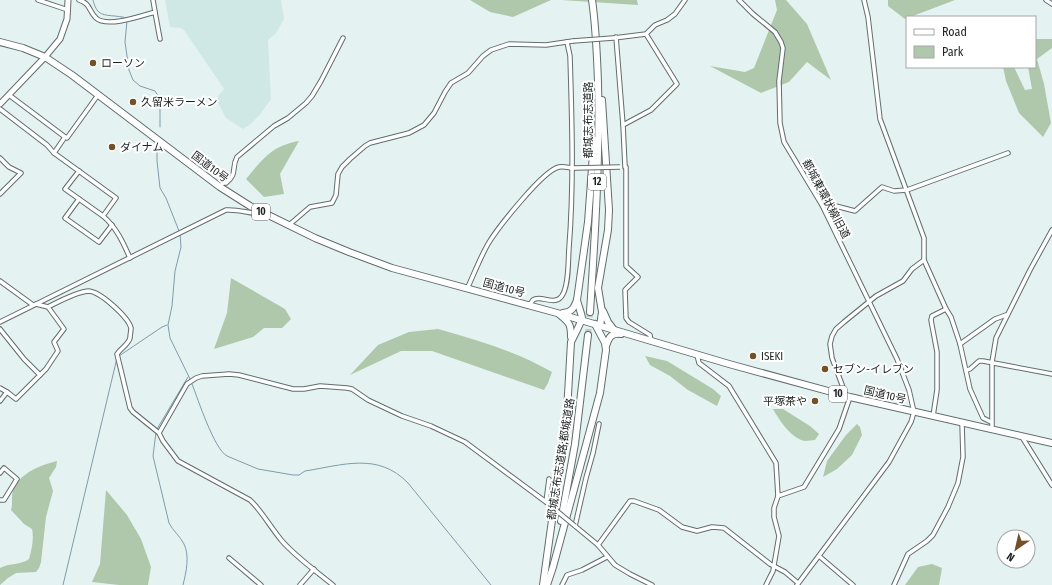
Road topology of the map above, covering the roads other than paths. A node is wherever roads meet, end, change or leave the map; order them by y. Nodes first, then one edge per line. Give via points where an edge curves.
1 (38, 0) edge
2 (68, 0) edge
3 (79, 0) edge
4 (153, 0) edge
5 (592, 0) edge
6 (685, 0) edge
7 (739, 0) edge
8 (864, 0) edge
9 (1046, 0) edge
10 (1052, 4) edge
11 (68, 10) junction
12 (155, 12) junction
13 (646, 34) junction
14 (160, 38) dead end
15 (343, 38) dead end
16 (615, 38) junction
17 (0, 42) edge
18 (567, 42) junction
19 (597, 53) junction
20 (45, 57) junction
21 (9, 94) junction
22 (98, 95) junction
23 (0, 104) edge
24 (0, 109) edge
25 (623, 124) junction
26 (65, 137) junction
27 (54, 153) junction
28 (1008, 153) dead end
29 (0, 158) edge
30 (626, 167) junction
31 (574, 168) junction
32 (79, 171) junction
33 (220, 187) junction
34 (907, 190) junction
35 (0, 194) edge
36 (79, 199) junction
37 (822, 205) junction
38 (266, 214) junction
39 (103, 216) junction
40 (112, 225) junction
41 (289, 225) junction
42 (1052, 230) edge
43 (130, 258) junction
44 (924, 260) junction
45 (0, 281) edge
46 (467, 289) junction
47 (577, 300) junction
48 (869, 303) junction
49 (600, 304) junction
50 (35, 305) junction
51 (529, 305) junction
52 (48, 307) junction
53 (946, 309) junction
54 (590, 312) tunnel mouth
55 (557, 313) junction
56 (1006, 315) junction
57 (582, 320) junction
58 (0, 322) edge
59 (598, 325) junction
60 (0, 329) edge
61 (614, 330) junction
62 (627, 334) junction
63 (588, 335) tunnel mouth
64 (651, 341) junction
65 (572, 342) junction
66 (960, 344) junction
67 (606, 346) junction
68 (697, 354) junction
69 (992, 362) junction
70 (966, 370) junction
71 (1052, 374) edge
72 (40, 375) junction
73 (0, 388) edge
74 (7, 392) junction
75 (848, 396) junction
76 (0, 401) edge
77 (914, 412) junction
78 (933, 416) junction
79 (991, 422) junction
80 (962, 423) junction
81 (599, 424) dead end
82 (992, 429) junction
83 (159, 433) junction
84 (1022, 437) junction
85 (1052, 443) edge
86 (0, 473) edge
87 (549, 479) dead end
88 (1052, 485) edge
89 (778, 496) junction
90 (0, 500) edge
91 (546, 502) junction
92 (575, 526) junction
93 (598, 545) junction
94 (818, 556) junction
95 (607, 557) junction
96 (229, 558) dead end
97 (774, 566) junction
98 (314, 569) junction
99 (798, 584) edge
100 (261, 585) edge
101 (300, 585) edge
102 (333, 585) edge
103 (543, 585) edge
104 (547, 585) edge
105 (562, 585) edge
106 (652, 585) edge
107 (766, 585) edge
108 (852, 585) edge
109 (894, 585) edge

1 - 11 street
2 - 11 street
3 - 12 street via 88,4 97,19 102,21 121,21
4 - 12 street
5 - 19 highway, 都城志布志道路 / 12
6 - 13 street via 675,14 655,25
7 - 37 street, 都城東環状線旧道 via 775,32 781,42 781,132 784,142
8 - 34 street via 880,119
9 - 10 street
11 - 20 street via 60,40
12 - 14 street
13 - 16 street
13 - 25 street via 677,84 651,110
15 - 33 street via 312,96 297,112 274,126 237,157 232,179
16 - 18 street, bridge
16 - 25 street
17 - 20 highway, 国道10号 / 10
18 - 31 street via 570,56
18 - 41 street via 546,45 508,44 491,50 468,73 451,84 424,125 365,146 342,167 332,203 310,207
19 - 47 highway via 588,222
19 - 49 highway via 609,210 598,288
19 - 54 highway, 都城志布志道路 / 12 via 598,154
20 - 21 street
20 - 22 highway, 国道10号 / 10
21 - 23 street
21 - 26 street
22 - 26 street via 67,138
22 - 33 highway, 国道10号 / 10
24 - 27 street
25 - 30 street
26 - 27 street
27 - 32 street
28 - 34 street
29 - 35 street via 9,167 21,173
30 - 31 street, bridge
30 - 64 street via 626,266 638,277 625,290 626,318 650,335
31 - 46 street via 558,167 532,188 496,232
31 - 51 street via 565,290 559,299 536,299
32 - 36 street via 66,189
32 - 39 street via 116,198
33 - 38 highway, 国道10号 / 10
34 - 37 street via 882,187 855,211 828,204
34 - 44 street via 924,238
36 - 39 street
36 - 40 street via 65,218 99,242
37 - 48 street, 都城東環状線旧道
38 - 41 highway, 国道10号 / 10
38 - 43 street via 226,210
39 - 40 street
40 - 43 street
41 - 46 highway, 国道10号 / 10 via 372,261
42 - 56 street
43 - 50 street
44 - 48 street via 912,269 903,282 876,296
44 - 53 street
45 - 50 street
46 - 51 highway, 国道10号 / 10
47 - 55 highway via 573,310
47 - 57 highway
48 - 75 street via 836,329 830,344 832,358
48 - 77 street, 都城東環状線旧道 via 897,359
49 - 59 highway via 602,312
49 - 61 highway
50 - 52 street
50 - 58 street
51 - 55 highway, 国道10号 / 10
52 - 72 street via 64,328 54,342 58,351
52 - 83 street via 89,291 114,307 128,321 131,329 130,340 117,354 130,408
53 - 66 street
53 - 78 street via 932,316 931,320 937,352 937,390
55 - 57 highway, 国道10号 / 10
55 - 65 highway via 571,326
56 - 66 street via 994,319
56 - 69 street via 996,338
57 - 59 highway, 国道10号 / 10
57 - 65 highway
59 - 61 highway, 国道10号 / 10
59 - 67 highway
60 - 72 street
61 - 62 highway, 国道10号 / 10
62 - 64 highway, 国道10号 / 10
62 - 67 highway via 611,335
63 - 104 highway, 都城志布志道路;都城道路 via 575,444
64 - 68 highway, 国道10号 / 10
65 - 103 highway via 567,412
66 - 70 street
67 - 104 highway via 600,393
68 - 75 highway, 国道10号 / 10
68 - 89 street via 699,363 729,386 776,463
69 - 70 street via 979,362
69 - 71 street
69 - 79 street
70 - 79 street via 970,389 983,418
72 - 74 street via 16,399
73 - 74 street
74 - 76 street
75 - 77 highway, 国道10号 / 10
75 - 89 street via 840,429 804,486
77 - 78 highway, 国道10号 / 10
77 - 94 street via 889,462
78 - 80 highway, 国道10号 / 10
79 - 82 street
80 - 82 highway, 国道10号 / 10
80 - 109 street via 963,457 958,483 948,507 934,535 908,554
81 - 92 street
82 - 84 highway, 国道10号 / 10
83 - 91 street via 187,384 202,376 229,374 293,389 320,386 352,389 368,400 465,442
83 - 98 street via 178,461 255,504 283,542
84 - 85 highway, 国道10号 / 10
84 - 88 street
86 - 90 street via 4,468 17,479 4,500
87 - 91 street
89 - 97 street via 774,508 779,536
91 - 92 street, bridge
92 - 93 street
93 - 95 street
93 - 97 street via 630,501 634,500 659,510 682,527 697,531 712,527 724,528
94 - 99 street
94 - 108 street
95 - 105 street via 567,575
95 - 106 street via 615,565
96 - 100 street
97 - 99 street
97 - 107 street
98 - 101 street
98 - 102 street

